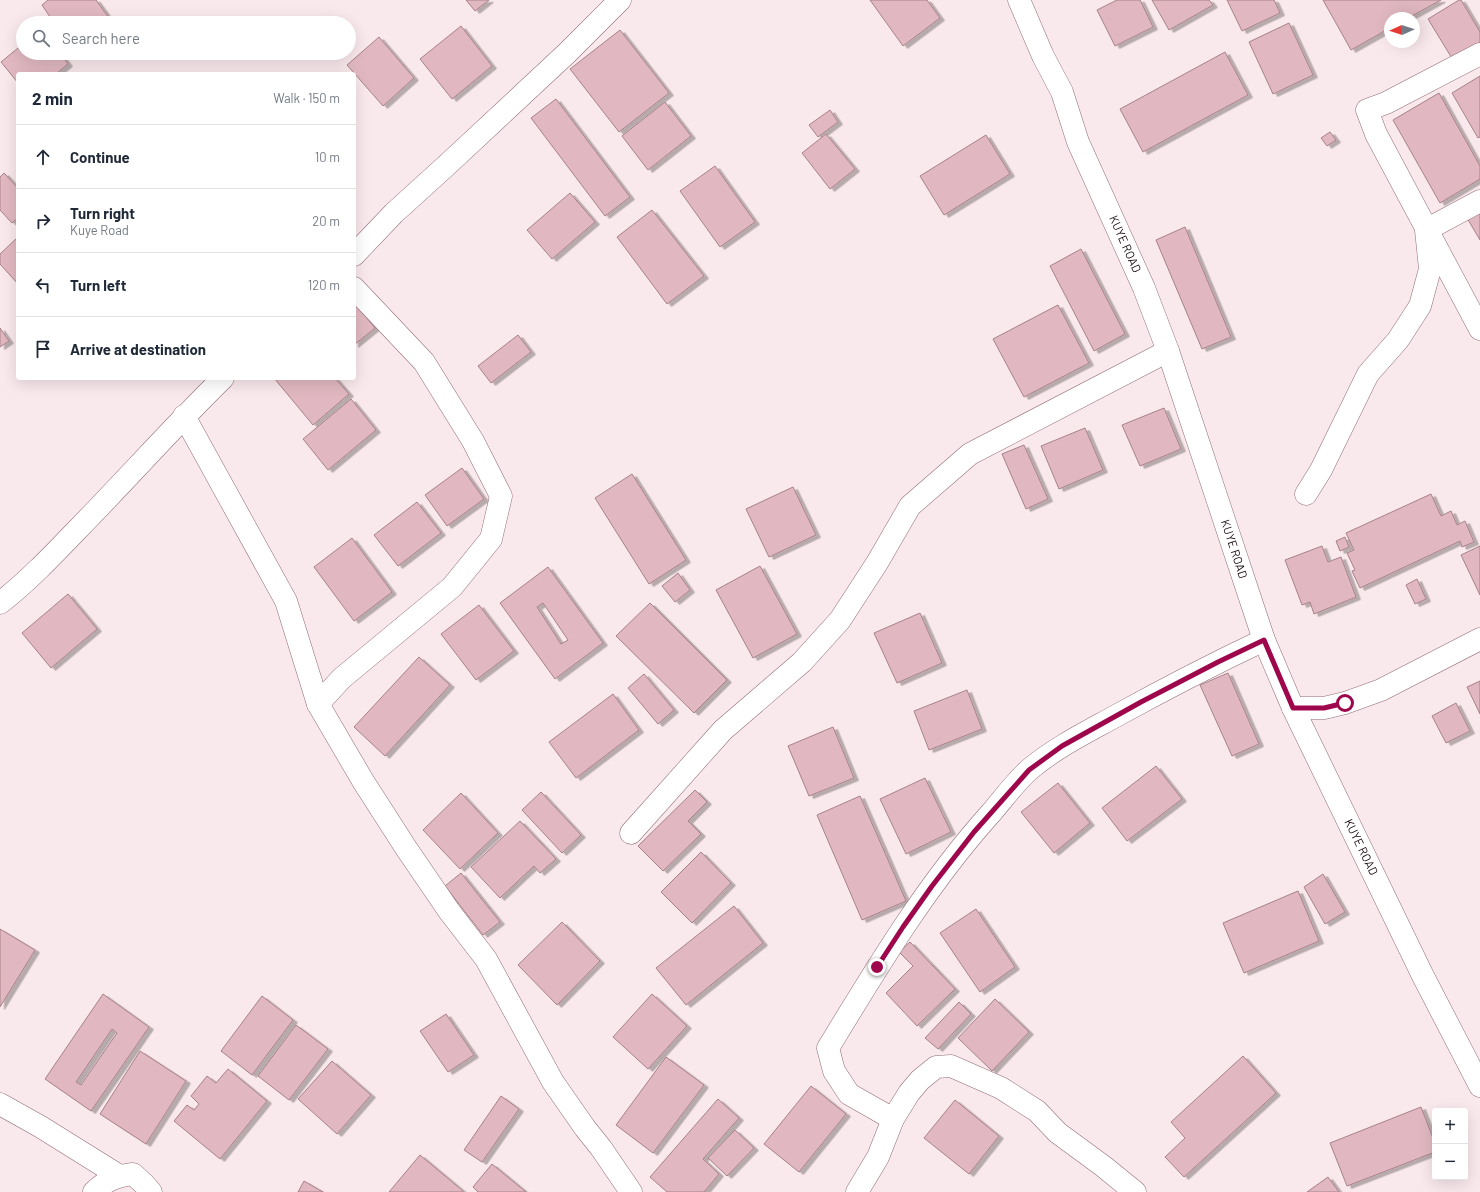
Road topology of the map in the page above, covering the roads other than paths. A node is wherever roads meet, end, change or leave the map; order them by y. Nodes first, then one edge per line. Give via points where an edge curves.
1 (620, 0) edge
2 (1019, 0) edge
3 (1480, 54) edge
4 (1480, 201) edge
5 (1426, 230) junction
6 (356, 253) edge
7 (356, 290) edge
8 (1480, 329) edge
9 (1168, 351) junction
10 (221, 380) edge
11 (184, 416) junction
12 (1306, 494) dead end
13 (0, 603) edge
14 (1480, 639) edge
15 (1264, 640) junction
16 (318, 704) junction
17 (1293, 708) junction
18 (631, 833) dead end
19 (1480, 1086) edge
20 (0, 1104) edge
21 (893, 1119) junction
22 (118, 1176) junction
23 (94, 1192) edge
24 (151, 1192) edge
25 (631, 1192) edge
26 (857, 1192) edge
27 (1135, 1192) edge

1 - 6 street via 562,58 394,213
2 - 9 street, KUYE ROAD via 1062,92 1078,142 1144,288
3 - 5 street via 1386,103 1367,110 1376,134
4 - 5 street
5 - 8 street
5 - 12 street via 1430,269 1420,306 1398,340 1368,374 1321,470
7 - 16 street via 424,362 474,441 501,496 491,539 452,588 342,678
9 - 15 street, KUYE ROAD
9 - 18 street via 970,454 910,506 840,620 802,662 723,730
10 - 11 street
11 - 13 street via 56,552 22,586
11 - 16 street via 286,601
14 - 17 street via 1374,693 1324,708
15 - 17 street, KUYE ROAD
15 - 21 street via 1062,746 1029,770 936,880 877,967 828,1048 834,1071 849,1094
16 - 25 street via 406,848 486,959 553,1082
17 - 19 street, KUYE ROAD
20 - 22 street
21 - 26 street via 878,1157
21 - 27 street via 920,1080 936,1067 951,1066 1001,1088 1037,1111 1058,1133
22 - 23 street via 102,1184
22 - 24 street via 133,1174

